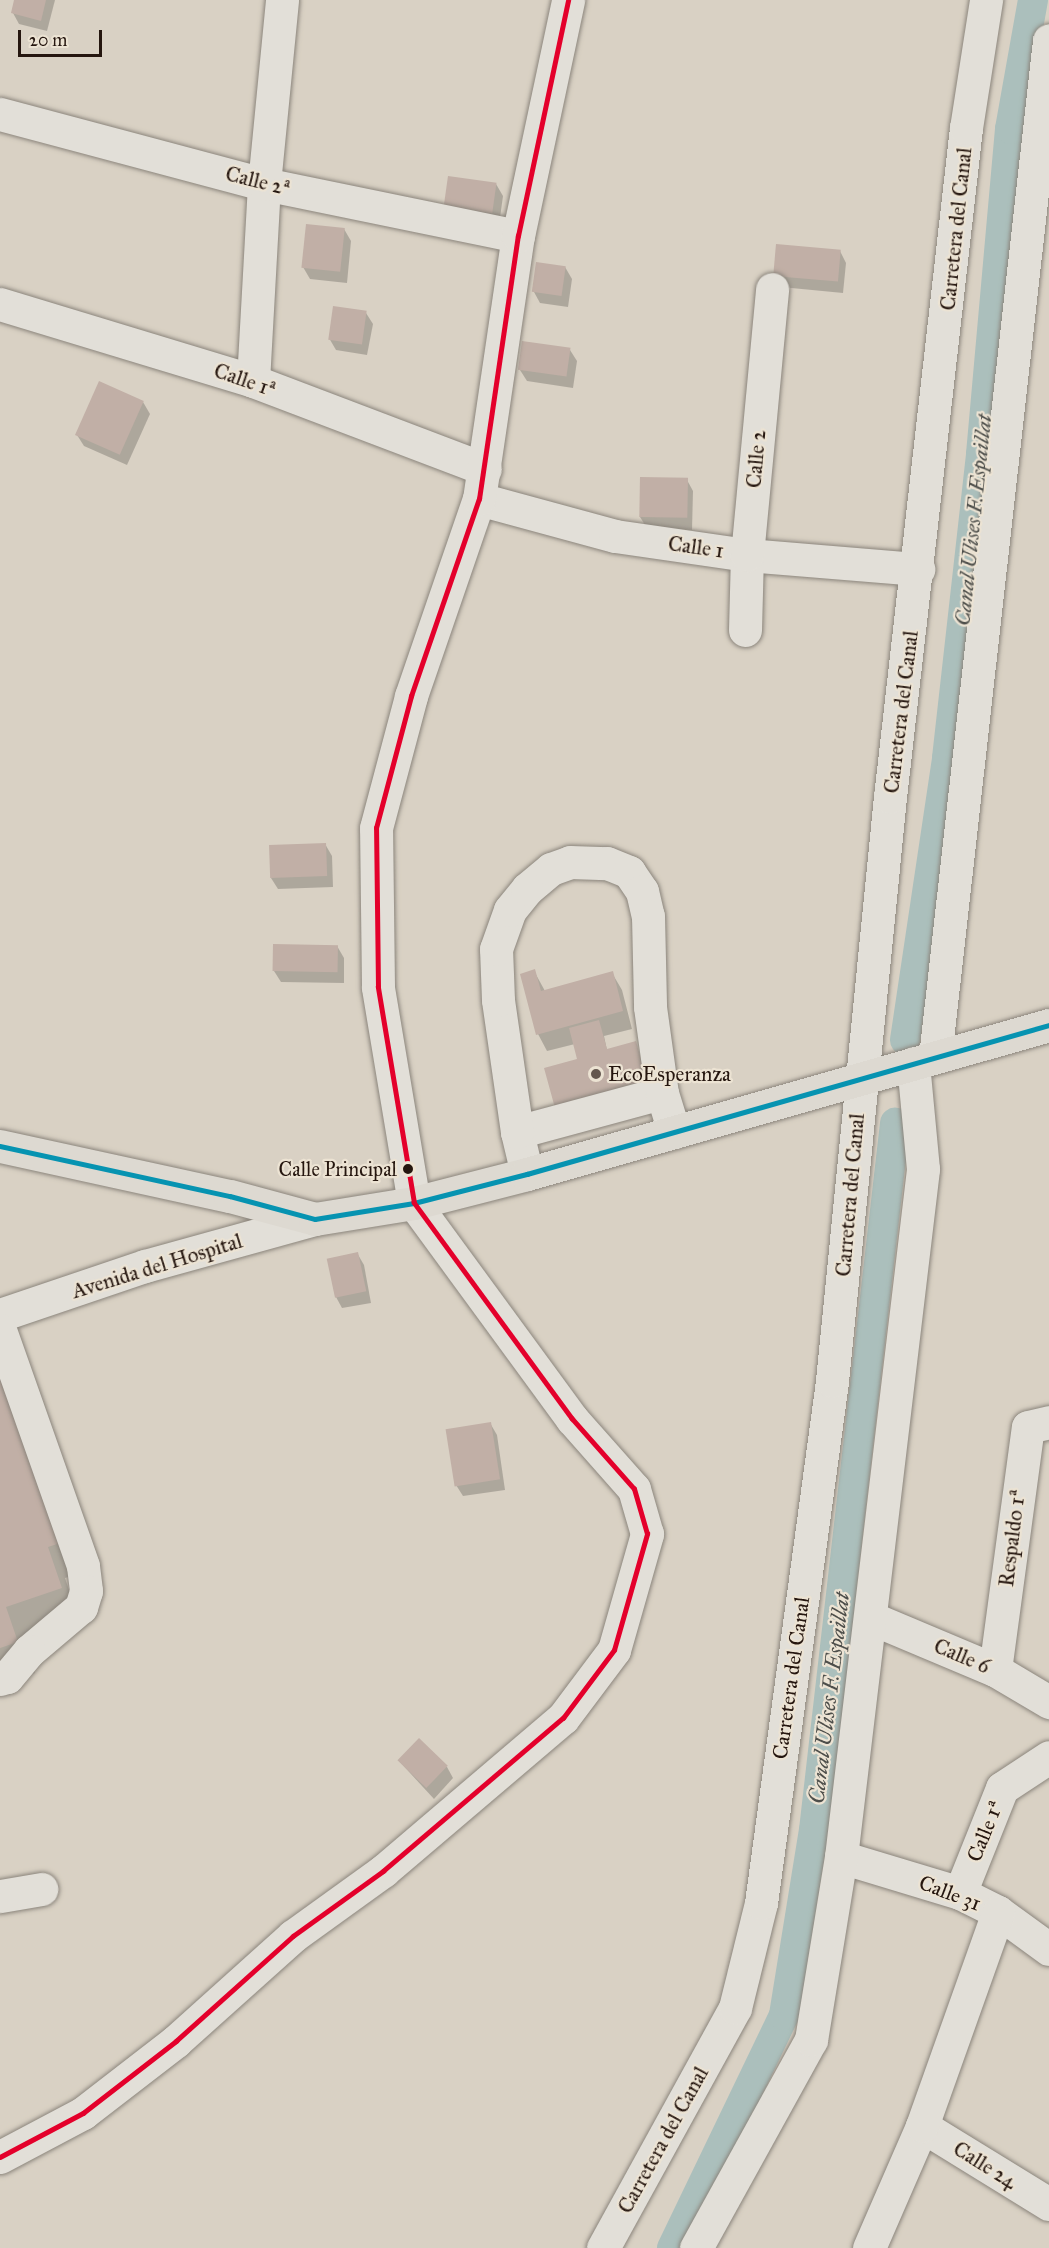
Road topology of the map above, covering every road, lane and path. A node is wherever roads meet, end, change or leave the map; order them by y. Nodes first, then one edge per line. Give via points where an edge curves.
1 (282, 0) edge
2 (568, 0) edge
3 (986, 0) edge
4 (1049, 40) edge
5 (0, 114) edge
6 (264, 184) junction
7 (518, 236) junction
8 (772, 289) dead end
9 (0, 304) edge
10 (252, 381) junction
11 (482, 484) junction
12 (747, 555) junction
13 (918, 569) junction
14 (745, 630) dead end
15 (1049, 1025) edge
16 (924, 1060) junction
17 (861, 1080) junction
18 (662, 1092) junction
19 (517, 1132) junction
20 (674, 1132) junction
21 (0, 1146) edge
22 (527, 1174) junction
23 (414, 1203) junction
24 (315, 1220) junction
25 (0, 1315) edge
26 (0, 1330) edge
27 (1049, 1422) edge
28 (871, 1618) junction
29 (995, 1670) junction
30 (0, 1679) edge
31 (1049, 1702) edge
32 (1049, 1757) edge
33 (841, 1857) junction
34 (41, 1889) dead end
35 (960, 1893) junction
36 (0, 1896) edge
37 (998, 1912) junction
38 (1049, 1949) edge
39 (922, 2126) junction
40 (0, 2157) edge
41 (1049, 2204) edge
42 (603, 2248) edge
43 (696, 2248) edge
44 (869, 2248) edge

1 - 6 street
2 - 7 street
3 - 13 street, Carretera del Canal via 966,128
4 - 16 street
5 - 6 street, Calle 2ª
6 - 7 street, Calle 2ª
6 - 10 street
7 - 11 street
8 - 12 street, Calle 2
9 - 10 street, Calle 1ª
10 - 11 street, Calle 1ª
11 - 12 street, Calle 1 via 615,536
11 - 23 street via 411,696 376,828 378,987
12 - 13 street, Calle 1
12 - 14 street, Calle 2
13 - 17 street, Carretera del Canal
15 - 16 main road
16 - 17 main road
16 - 28 street via 923,1169
17 - 20 main road
17 - 42 street, Carretera del Canal via 832,1381 761,1903 735,2007
18 - 19 street
18 - 19 street via 650,1007 648,916 642,891 629,872 607,862 570,862 550,869 527,889 510,910 496,949 498,1000
18 - 20 street
19 - 22 street
20 - 22 main road
21 - 24 main road via 230,1196
22 - 23 main road
23 - 24 main road
23 - 40 street via 572,1419 634,1489 647,1534 614,1650 563,1718 383,1871 293,1936 176,2041 83,2113
24 - 25 street, Avenida del Hospital via 145,1266
26 - 30 street via 83,1566 86,1591 81,1607 29,1651 8,1677
27 - 29 street, Respaldo 1ª via 1028,1427
28 - 29 street, Calle 6
28 - 33 street
29 - 31 street, Calle 6
32 - 35 street, Calle 1ª via 1002,1788
33 - 35 street, Calle 31
33 - 43 street via 811,2040
34 - 36 street
35 - 37 street, Calle 31
37 - 38 street, Calle 31
37 - 39 street
39 - 41 street, Calle 24
39 - 44 street

